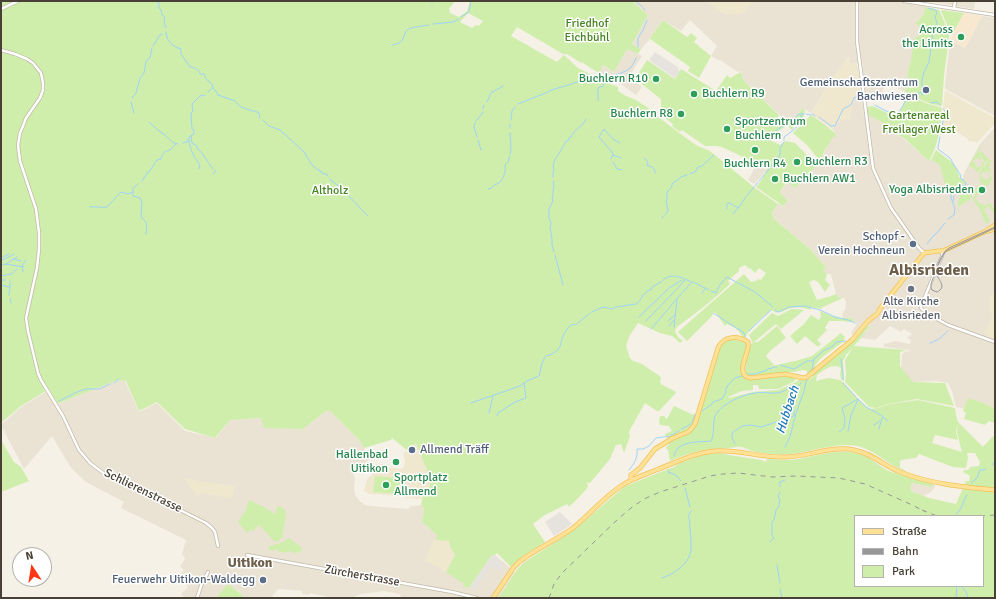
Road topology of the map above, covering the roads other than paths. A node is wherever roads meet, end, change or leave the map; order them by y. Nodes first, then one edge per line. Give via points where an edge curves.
1 (18, 1) edge
2 (857, 1) edge
3 (904, 1) edge
4 (955, 1) edge
5 (1, 8) edge
6 (954, 9) junction
7 (995, 15) edge
8 (1, 50) edge
9 (995, 225) edge
10 (995, 229) edge
11 (984, 232) junction
12 (943, 251) junction
13 (924, 253) junction
14 (995, 342) edge
15 (631, 480) junction
16 (995, 490) edge
17 (218, 546) dead end
18 (247, 555) dead end
19 (208, 572) dead end
20 (197, 598) edge
21 (477, 598) edge
22 (494, 598) edge

1 - 5 street
2 - 13 street via 857,41 874,169 891,208
3 - 6 street
4 - 6 street
6 - 7 street
8 - 17 street, Schlierenstrasse via 33,63 41,73 43,83 40,98 26,118 18,145 39,229 38,261 26,318 41,380 80,450 90,463 106,475 209,525 215,532
9 - 11 main road
10 - 11 main road
11 - 12 main road
12 - 13 main road
12 - 14 street via 920,307 948,325
13 - 15 main road via 877,314 852,340 807,377 785,374 747,377 743,370 748,342 734,338 723,340 718,348 695,424 688,432 655,449 631,475
15 - 16 main road via 710,451 786,457 854,449 906,474 947,485
15 - 22 main road via 617,488 572,528 519,562
18 - 21 street, Zürcherstrasse
19 - 20 street

